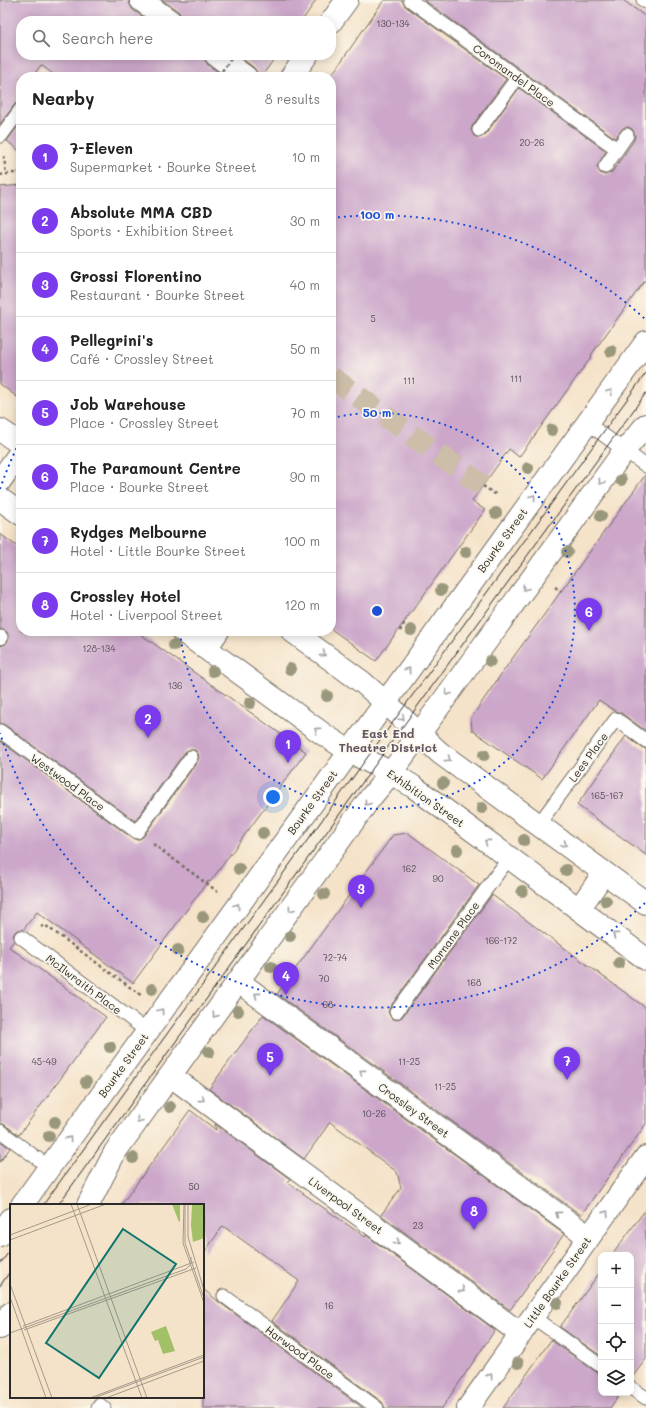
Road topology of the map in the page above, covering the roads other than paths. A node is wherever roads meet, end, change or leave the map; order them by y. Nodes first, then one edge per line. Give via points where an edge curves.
1 (141, 0) edge
2 (347, 0) edge
3 (410, 0) edge
4 (643, 0) edge
5 (646, 2) edge
6 (163, 16) edge
7 (335, 16) edge
8 (303, 60) edge
9 (224, 61) edge
10 (239, 72) edge
11 (295, 72) edge
12 (517, 78) junction
13 (16, 116) edge
14 (479, 130) dead end
15 (627, 135) dead end
16 (2, 136) dead end
17 (617, 149) junction
18 (605, 167) dead end
19 (646, 342) edge
20 (587, 423) junction
21 (646, 425) edge
22 (0, 430) edge
23 (16, 441) edge
24 (624, 451) junction
25 (16, 458) edge
26 (646, 466) edge
27 (0, 481) edge
28 (0, 499) edge
29 (16, 510) edge
30 (201, 636) edge
31 (299, 636) edge
32 (212, 639) edge
33 (385, 702) junction
34 (0, 732) edge
35 (418, 733) junction
36 (646, 741) edge
37 (349, 751) junction
38 (191, 757) dead end
39 (391, 773) junction
40 (538, 825) junction
41 (509, 858) junction
42 (604, 873) junction
43 (646, 903) edge
44 (579, 909) junction
45 (21, 937) road end
46 (646, 959) edge
47 (239, 982) junction
48 (396, 1012) dead end
49 (147, 1031) junction
50 (171, 1076) junction
51 (0, 1131) edge
52 (646, 1157) edge
53 (49, 1167) junction
54 (23, 1204) edge
55 (89, 1204) edge
56 (10, 1220) edge
57 (0, 1234) edge
58 (589, 1237) junction
59 (224, 1296) dead end
60 (10, 1314) edge
61 (527, 1325) junction
62 (0, 1328) edge
63 (598, 1364) edge
64 (634, 1390) edge
65 (646, 1398) edge
66 (98, 1408) edge
67 (104, 1408) edge
68 (377, 1408) edge
69 (468, 1408) edge

1 - 6 street
2 - 7 street
3 - 12 lane, Coromandel Place
4 - 5 lane
8 - 11 street
9 - 10 street
12 - 14 lane
12 - 17 lane, Coromandel Place
13 - 16 lane
15 - 17 lane
17 - 18 lane
20 -> 19 street, Bourke Street
20 - 24 lane
33 -> 20 street, Bourke Street
21 - 24 street
22 - 23 street
24 - 26 lane
24 -> 35 street
25 - 27 street
28 - 29 street
30 - 32 street, Exhibition Street
31 -> 33 street
37 -> 32 street, Exhibition Street via 323,734
33 -> 35 street
33 - 37 street, Bourke Street
34 - 38 lane, Westwood Place via 137,832
35 - 39 street
35 -> 40 street via 440,753
36 - 40 lane, Lees Place via 617,717
37 - 39 street, Exhibition Street
49 -> 37 street, Bourke Street
41 -> 39 street, Exhibition Street via 414,787
39 -> 47 street via 371,797
40 -> 42 street
41 - 44 street, Exhibition Street
41 - 48 lane, Mornane Place
42 - 43 street
42 - 44 street
46 -> 44 street, Exhibition Street
45 - 49 lane, McIlwraith Place
47 -> 50 street
58 -> 47 street, Crossley Street
53 -> 49 street, Bourke Street
50 -> 55 street via 116,1152
50 -> 61 street, Liverpool Street
51 - 53 lane
58 -> 52 street, Little Bourke Street
53 - 54 street, Bourke Street
56 - 57 street
58 - 61 street, Little Bourke Street
59 - 68 lane, Harwood Place
60 - 62 street
61 - 63 lane
69 -> 61 street, Little Bourke Street
64 - 65 lane
66 - 67 lane via 100,1405

